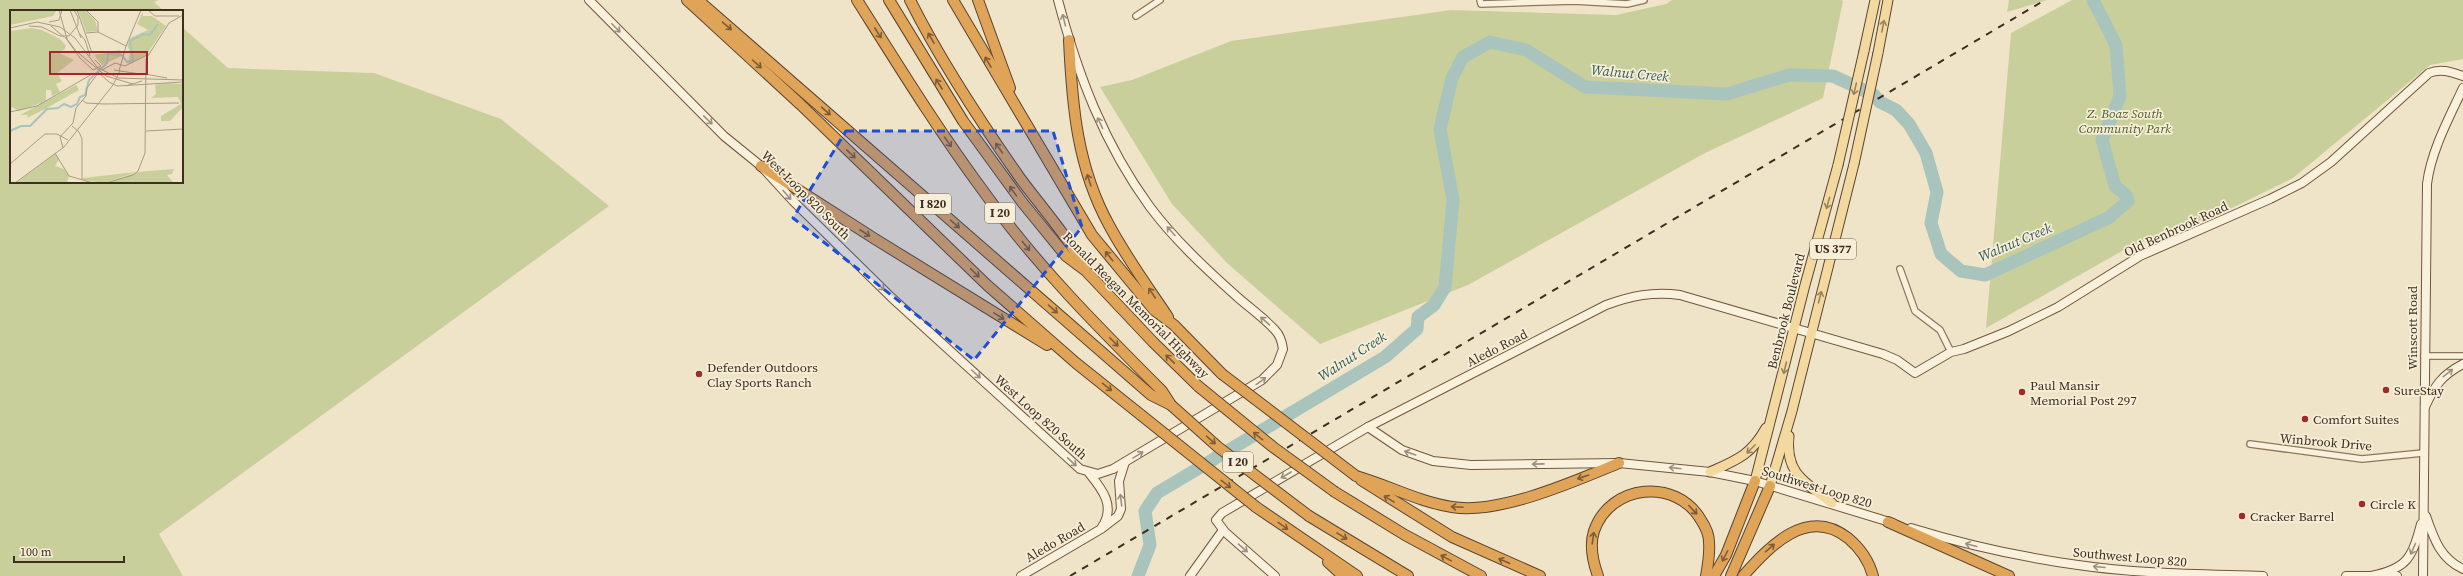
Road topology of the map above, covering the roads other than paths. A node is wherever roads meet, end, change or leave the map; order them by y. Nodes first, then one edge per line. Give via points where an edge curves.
1 (589, 0) edge
2 (687, 0) edge
3 (698, 0) edge
4 (857, 0) edge
5 (888, 0) edge
6 (910, 0) edge
7 (953, 0) edge
8 (978, 0) edge
9 (1058, 0) edge
10 (1160, 0) edge
11 (1644, 0) edge
12 (1875, 0) edge
13 (1888, 0) edge
14 (1574, 1) edge
15 (1481, 2) edge
16 (1136, 16) dead end
17 (1069, 40) junction
18 (2463, 76) edge
19 (2463, 88) edge
20 (1017, 107) junction
21 (762, 166) junction
22 (1900, 269) dead end
23 (1086, 271) junction
24 (1174, 325) junction
25 (1795, 330) junction
26 (1811, 334) junction
27 (1950, 352) junction
28 (2424, 356) junction
29 (2463, 356) edge
30 (1076, 363) junction
31 (2463, 364) edge
32 (1171, 405) junction
33 (1792, 411) junction
34 (2424, 411) junction
35 (1773, 417) junction
36 (1368, 428) junction
37 (2250, 444) dead end
38 (2423, 453) junction
39 (1125, 462) junction
40 (1619, 463) junction
41 (1710, 472) junction
42 (1089, 473) junction
43 (1356, 476) junction
44 (1755, 481) junction
45 (1770, 486) junction
46 (1832, 504) junction
47 (2424, 512) junction
48 (1888, 522) junction
49 (1101, 529) junction
50 (1223, 530) junction
51 (1311, 546) junction
52 (2463, 569) edge
53 (1021, 576) edge
54 (1190, 576) edge
55 (1275, 576) edge
56 (1343, 576) edge
57 (1357, 576) edge
58 (1408, 576) edge
59 (1481, 576) edge
60 (1540, 576) edge
61 (1598, 576) edge
62 (1706, 576) edge
63 (1714, 576) edge
64 (1731, 576) edge
65 (1743, 576) edge
66 (1873, 576) edge
67 (2009, 576) edge
68 (2264, 576) edge
69 (2346, 576) edge
70 (2371, 576) edge
71 (2397, 576) edge
72 (2423, 576) edge

1 -> 21 street, West Loop 820 South via 724,136
2 -> 30 highway via 800,104 987,285
3 -> 32 highway, I 820 via 1151,395
4 -> 32 highway, I 20 via 941,132 984,194 1077,305 1162,390
23 -> 5 highway, Ronald Reagan Memorial Highway / I 20 via 1066,256 993,163 963,121
23 -> 6 highway via 1074,247 1021,179 982,122
20 -> 7 highway
8 - 20 highway
17 -> 9 street, West Loop 820 South
10 - 16 street
11 - 14 street via 1627,4
12 -> 25 main road, Benbrook Boulevard / US 377, bridge via 1838,166
26 -> 13 main road, US 377, bridge via 1854,164
14 - 15 street
24 -> 17 highway via 1109,226 1092,188 1076,128
39 -> 17 street, West Loop 820 South via 1262,380 1277,366 1283,349 1275,329 1200,262 1164,224 1136,187 1094,111
18 - 27 street, Old Benbrook Road via 2447,70 2429,73 2331,162 2302,183 2270,200 2140,256 2058,307 2009,331
19 - 28 street, Winscott Road via 2427,178
24 -> 20 highway via 1154,310 1092,235
21 -> 30 highway
21 -> 42 street, West Loop 820 South via 792,201 892,298 1080,469
22 - 27 street via 1915,311 1940,330
59 -> 23 highway, Ronald Reagan Memorial Highway / I 20, bridge via 1405,535 1335,492 1273,447 1198,386
24 - 43 highway, bridge via 1222,374
25 - 26 street, Aledo Road
25 -> 35 main road, Benbrook Boulevard / US 377
25 - 36 street, Aledo Road via 1680,295 1637,295 1606,305
26 - 27 street, Old Benbrook Road via 1883,354 1915,373
26 - 33 main road, US 377
28 - 29 street
28 - 34 street, Winscott Road
30 -> 51 highway, bridge via 1256,507
34 -> 31 street via 2433,390 2445,373
32 -> 58 highway, I 20, bridge via 1218,447 1308,516
33 - 45 main road, US 377
33 - 46 main road via 1788,449 1792,468 1800,478
34 - 38 street, Winscott Road
35 -> 41 main road via 1759,442 1746,454 1735,462
35 - 44 main road, Benbrook Boulevard / US 377
40 -> 36 street, Southwest Loop 820 via 1471,465 1433,461 1402,450
36 -> 50 street, Aledo Road via 1222,512 1216,520
37 - 38 street, Winbrook Drive via 2362,459
38 - 47 street, Winscott Road
39 - 42 street, West Loop 820 South via 1102,473
49 -> 39 street, Aledo Road via 1121,512 1119,481
41 -> 40 street, Southwest Loop 820
40 -> 43 highway via 1516,500 1481,508 1453,507 1435,503
41 - 44 street, Southwest Loop 820
42 - 49 street via 1104,492 1108,504 1107,519
60 -> 43 highway via 1452,538
44 - 45 street, Southwest Loop 820
44 -> 63 highway, Benbrook Boulevard / US 377 via 1729,548
45 - 46 street, Southwest Loop 820
45 - 64 highway, US 377
46 - 48 street, Southwest Loop 820
47 - 52 street via 2441,553
47 -> 70 street via 2409,557 2390,572
47 - 72 street, Winscott Road
48 - 67 highway
68 -> 48 street, Southwest Loop 820 via 2152,572 2079,566 1983,548
49 - 53 street, Aledo Road
50 - 54 street
50 -> 55 street
51 - 56 highway
51 - 57 highway
61 -> 62 highway via 1592,549 1594,531 1602,517 1626,495 1656,490 1673,494 1699,517 1709,542
65 -> 66 highway via 1783,538 1797,530 1816,526 1828,527 1855,544
69 - 70 street
70 - 71 street

